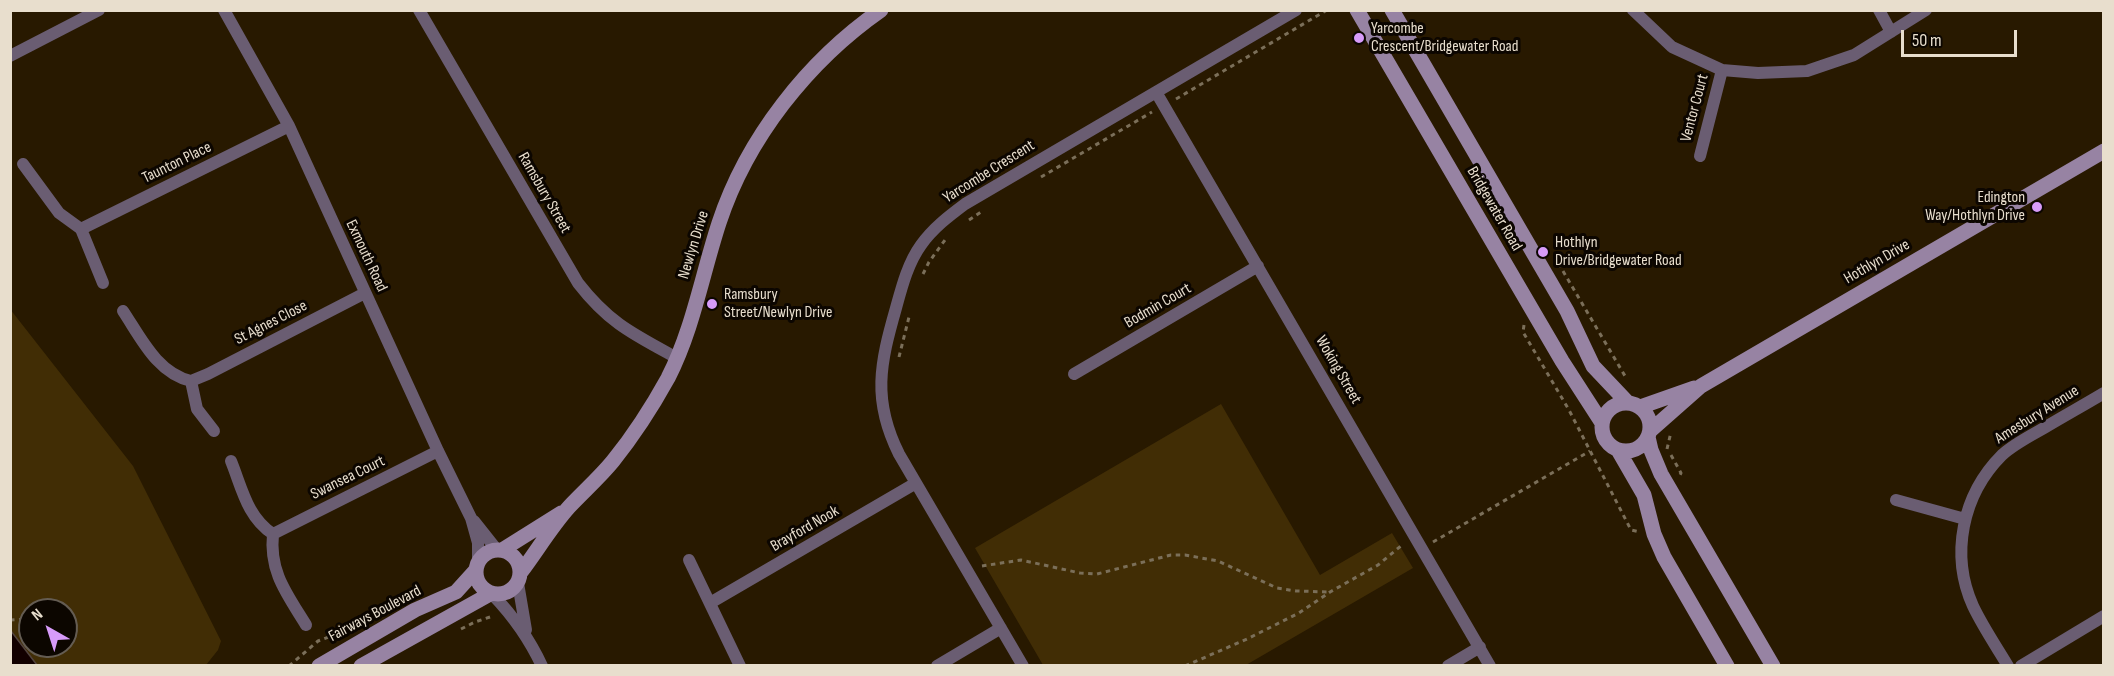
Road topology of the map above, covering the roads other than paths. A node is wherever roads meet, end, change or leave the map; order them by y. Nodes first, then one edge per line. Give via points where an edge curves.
1 (99, 10) edge
2 (224, 10) edge
3 (419, 10) edge
4 (881, 10) edge
5 (1296, 10) edge
6 (1357, 10) edge
7 (1392, 10) edge
8 (1633, 10) edge
9 (1879, 10) edge
10 (1926, 10) edge
11 (1891, 32) junction
12 (10, 56) edge
13 (1722, 70) junction
14 (1156, 92) junction
15 (289, 126) junction
16 (2103, 151) edge
17 (1700, 156) dead end
18 (24, 164) dead end
19 (81, 230) junction
20 (1258, 266) junction
21 (104, 283) dead end
22 (365, 293) junction
23 (123, 311) dead end
24 (677, 358) junction
25 (1074, 374) dead end
26 (191, 381) junction
27 (1701, 386) junction
28 (2103, 393) edge
29 (1634, 405) junction
30 (1602, 423) junction
31 (214, 431) dead end
32 (1649, 434) junction
33 (1618, 450) junction
34 (438, 451) junction
35 (231, 461) dead end
36 (916, 483) junction
37 (1896, 500) dead end
38 (568, 508) junction
39 (471, 518) junction
40 (1965, 519) junction
41 (273, 534) junction
42 (500, 550) junction
43 (689, 560) dead end
44 (477, 566) junction
45 (519, 578) junction
46 (492, 594) junction
47 (710, 603) junction
48 (2103, 616) edge
49 (306, 625) road end
50 (1001, 628) junction
51 (528, 637) junction
52 (1480, 647) junction
53 (324, 662) edge
54 (361, 666) edge
55 (542, 666) edge
56 (740, 666) edge
57 (937, 666) edge
58 (1023, 666) edge
59 (1448, 666) edge
60 (1490, 666) edge
61 (1727, 666) edge
62 (1773, 666) edge
63 (2008, 666) edge
64 (2021, 666) edge

1 - 12 street
2 - 15 street, Exmouth Road
3 - 24 street, Ramsbury Street via 578,283 610,319
4 - 24 street, Newlyn Drive via 803,80 754,148 720,220
5 - 14 street, Yarcombe Crescent
6 - 30 street, Bridgewater Road
7 - 29 street, Bridgewater Road via 1567,311 1586,354 1604,378
8 - 13 street via 1672,47
9 - 11 street
10 - 11 street
11 - 13 street via 1854,54 1807,71
13 - 17 street, Ventor Court
14 - 20 street, Woking Street
14 - 36 street, Yarcombe Crescent via 964,204 920,246 904,279 882,361 881,381 891,438
15 - 19 street, Taunton Place
15 - 22 street, Exmouth Road
16 - 27 street, Hothlyn Drive
18 - 19 street via 59,213
19 - 21 street
20 - 25 street, Bodmin Court
20 - 52 street, Woking Street
22 - 26 street, St Agnes Close
22 - 34 street, Exmouth Road
23 - 26 street via 162,366
24 - 38 street, Newlyn Drive via 625,447
26 - 31 street via 197,409
27 - 29 street, Hothlyn Drive
27 - 32 street, Hothlyn Drive
28 - 40 street, Amesbury Avenue via 2003,455 1985,475
29 - 30 street via 1621,404 1608,411
29 - 32 street via 1648,418
30 - 33 street via 1605,440
32 - 33 street via 1639,448
32 - 62 street via 1661,474
33 - 61 street via 1644,495 1664,557
34 - 39 street, Exmouth Road
34 - 41 street, Swansea Court
35 - 41 street via 250,512
36 - 47 street, Brayford Nook
36 - 50 street, Yarcombe Crescent
37 - 40 street
38 - 42 street, Newlyn Drive
38 - 45 street, Newlyn Drive
39 - 42 street, Exmouth Road
39 - 44 street, Exmouth Road
40 - 63 street, Amesbury Avenue via 1961,551 1966,584 1973,606
41 - 49 street via 275,570
42 - 44 street via 483,555
42 - 45 street via 515,558
43 - 47 street
44 - 46 street via 479,585
44 - 53 street, Fairways Boulevard via 456,592 415,610
45 - 46 street via 507,593
45 - 51 street
46 - 51 street
46 - 54 street
47 - 56 street
48 - 64 street
50 - 57 street
50 - 58 street, Yarcombe Crescent
51 - 55 street
52 - 59 street
52 - 60 street, Woking Street

